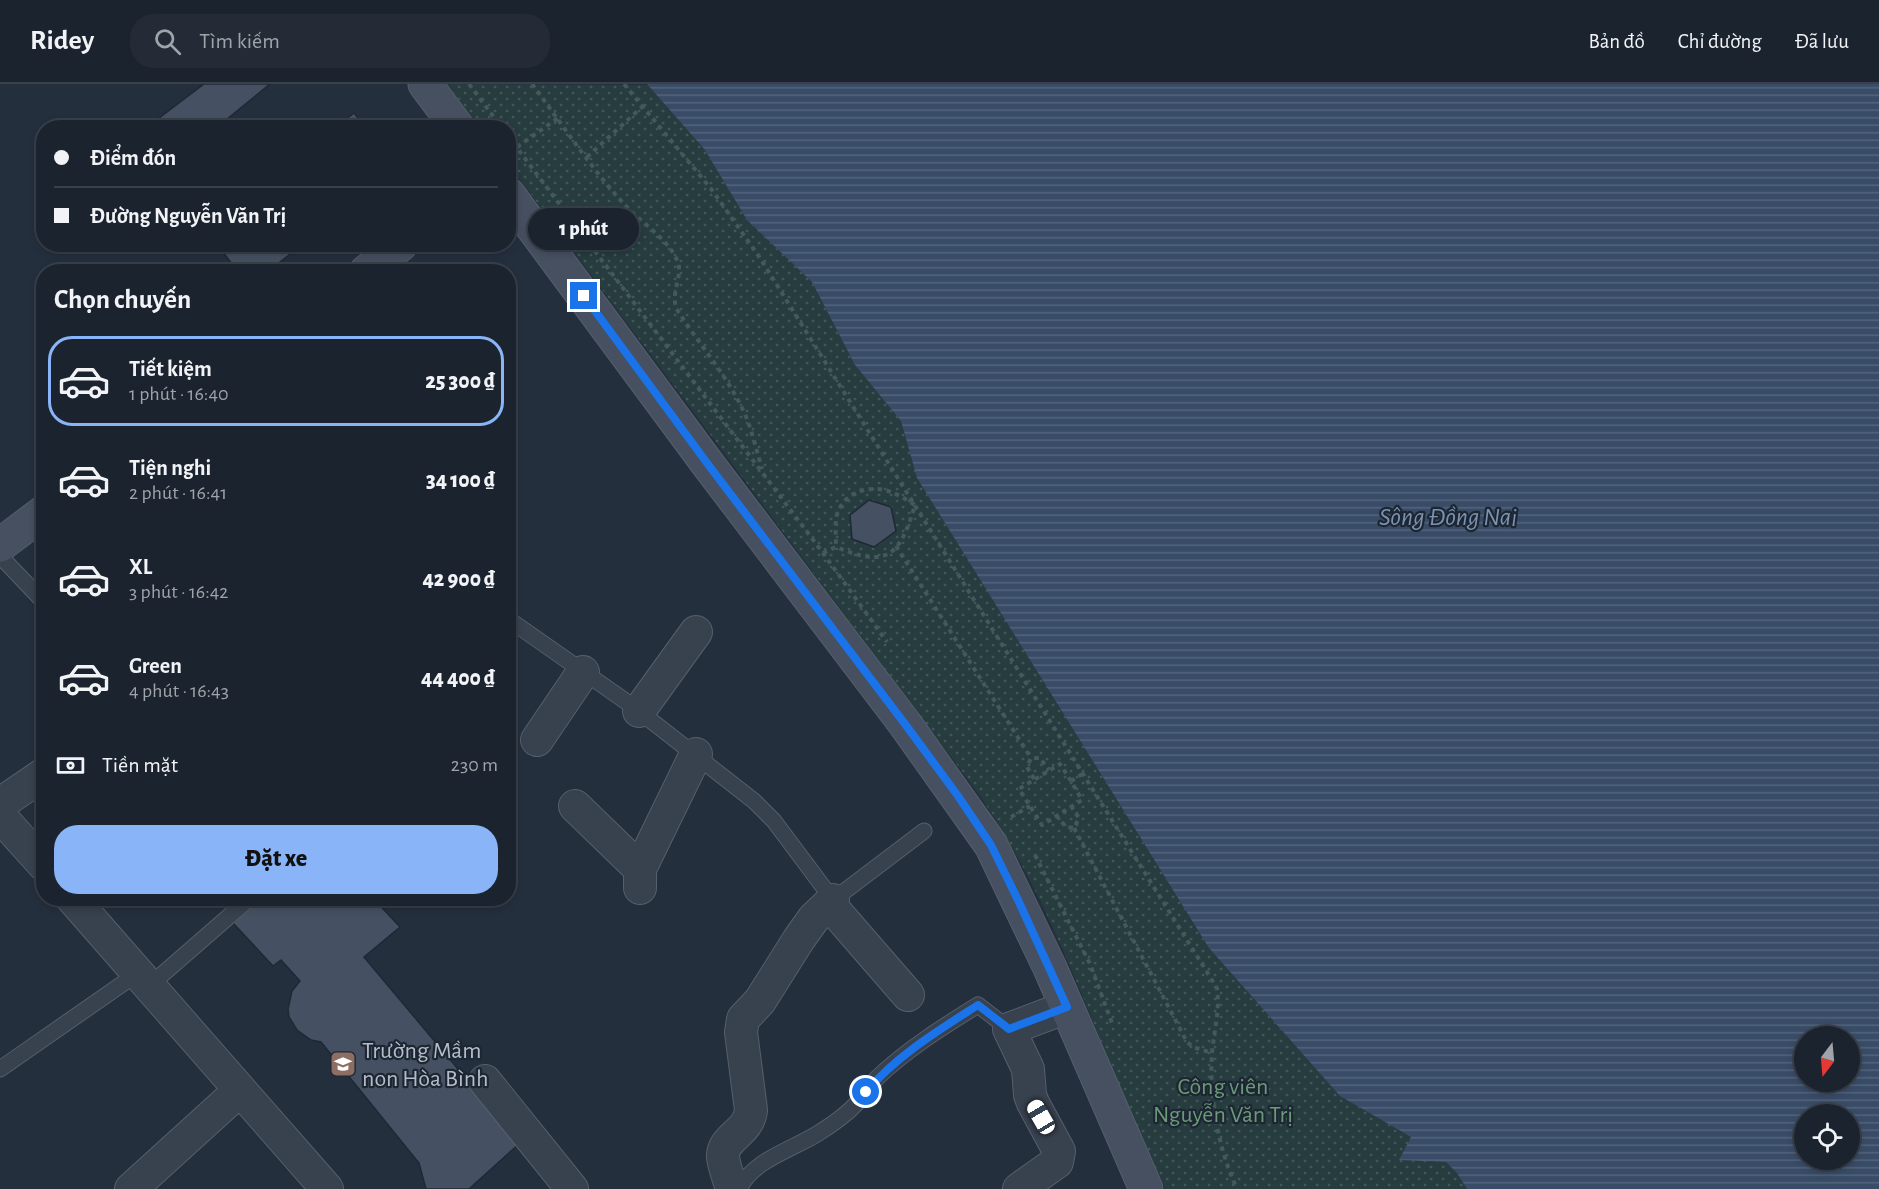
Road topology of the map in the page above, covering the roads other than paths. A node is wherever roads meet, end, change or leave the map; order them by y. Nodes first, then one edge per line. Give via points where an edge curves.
1 (424, 84) edge
2 (452, 120) edge
3 (516, 205) edge
4 (391, 252) edge
5 (376, 264) edge
6 (36, 518) edge
7 (0, 544) edge
8 (0, 556) edge
9 (36, 594) edge
10 (516, 625) edge
11 (696, 632) dead end
12 (583, 672) junction
13 (639, 711) junction
14 (537, 740) dead end
15 (696, 754) junction
16 (36, 779) edge
17 (0, 804) edge
18 (575, 806) dead end
19 (0, 816) edge
20 (924, 831) dead end
21 (36, 857) edge
22 (831, 902) junction
23 (79, 906) edge
24 (240, 906) edge
25 (144, 980) junction
26 (908, 995) dead end
27 (1067, 1007) junction
28 (1009, 1029) junction
29 (0, 1069) edge
30 (485, 1082) dead end
31 (240, 1090) junction
32 (138, 1187) edge
33 (327, 1189) edge
34 (572, 1189) edge
35 (732, 1189) edge
36 (739, 1189) edge
37 (1019, 1189) edge
38 (1146, 1189) edge

1 - 2 street
3 - 27 street via 958,796 991,845
4 - 5 street
6 - 7 street
8 - 9 lane
10 - 12 lane
11 - 13 street
12 - 13 lane
12 - 14 street
13 - 15 lane
15 - 18 street via 640,878
15 - 22 lane via 774,821
16 - 17 street
19 - 21 street
20 - 22 lane
22 - 26 street
22 - 35 street via 814,918 760,1001 743,1019 741,1032 751,1110 749,1122 723,1152
23 - 25 street
24 - 25 lane
25 - 29 lane
25 - 31 street
27 - 28 street
27 - 38 street
28 - 36 lane via 978,1005 895,1064 830,1124 769,1159
28 - 37 street via 1028,1069 1033,1103 1059,1151 1057,1162
30 - 34 street
31 - 32 street
31 - 33 street

